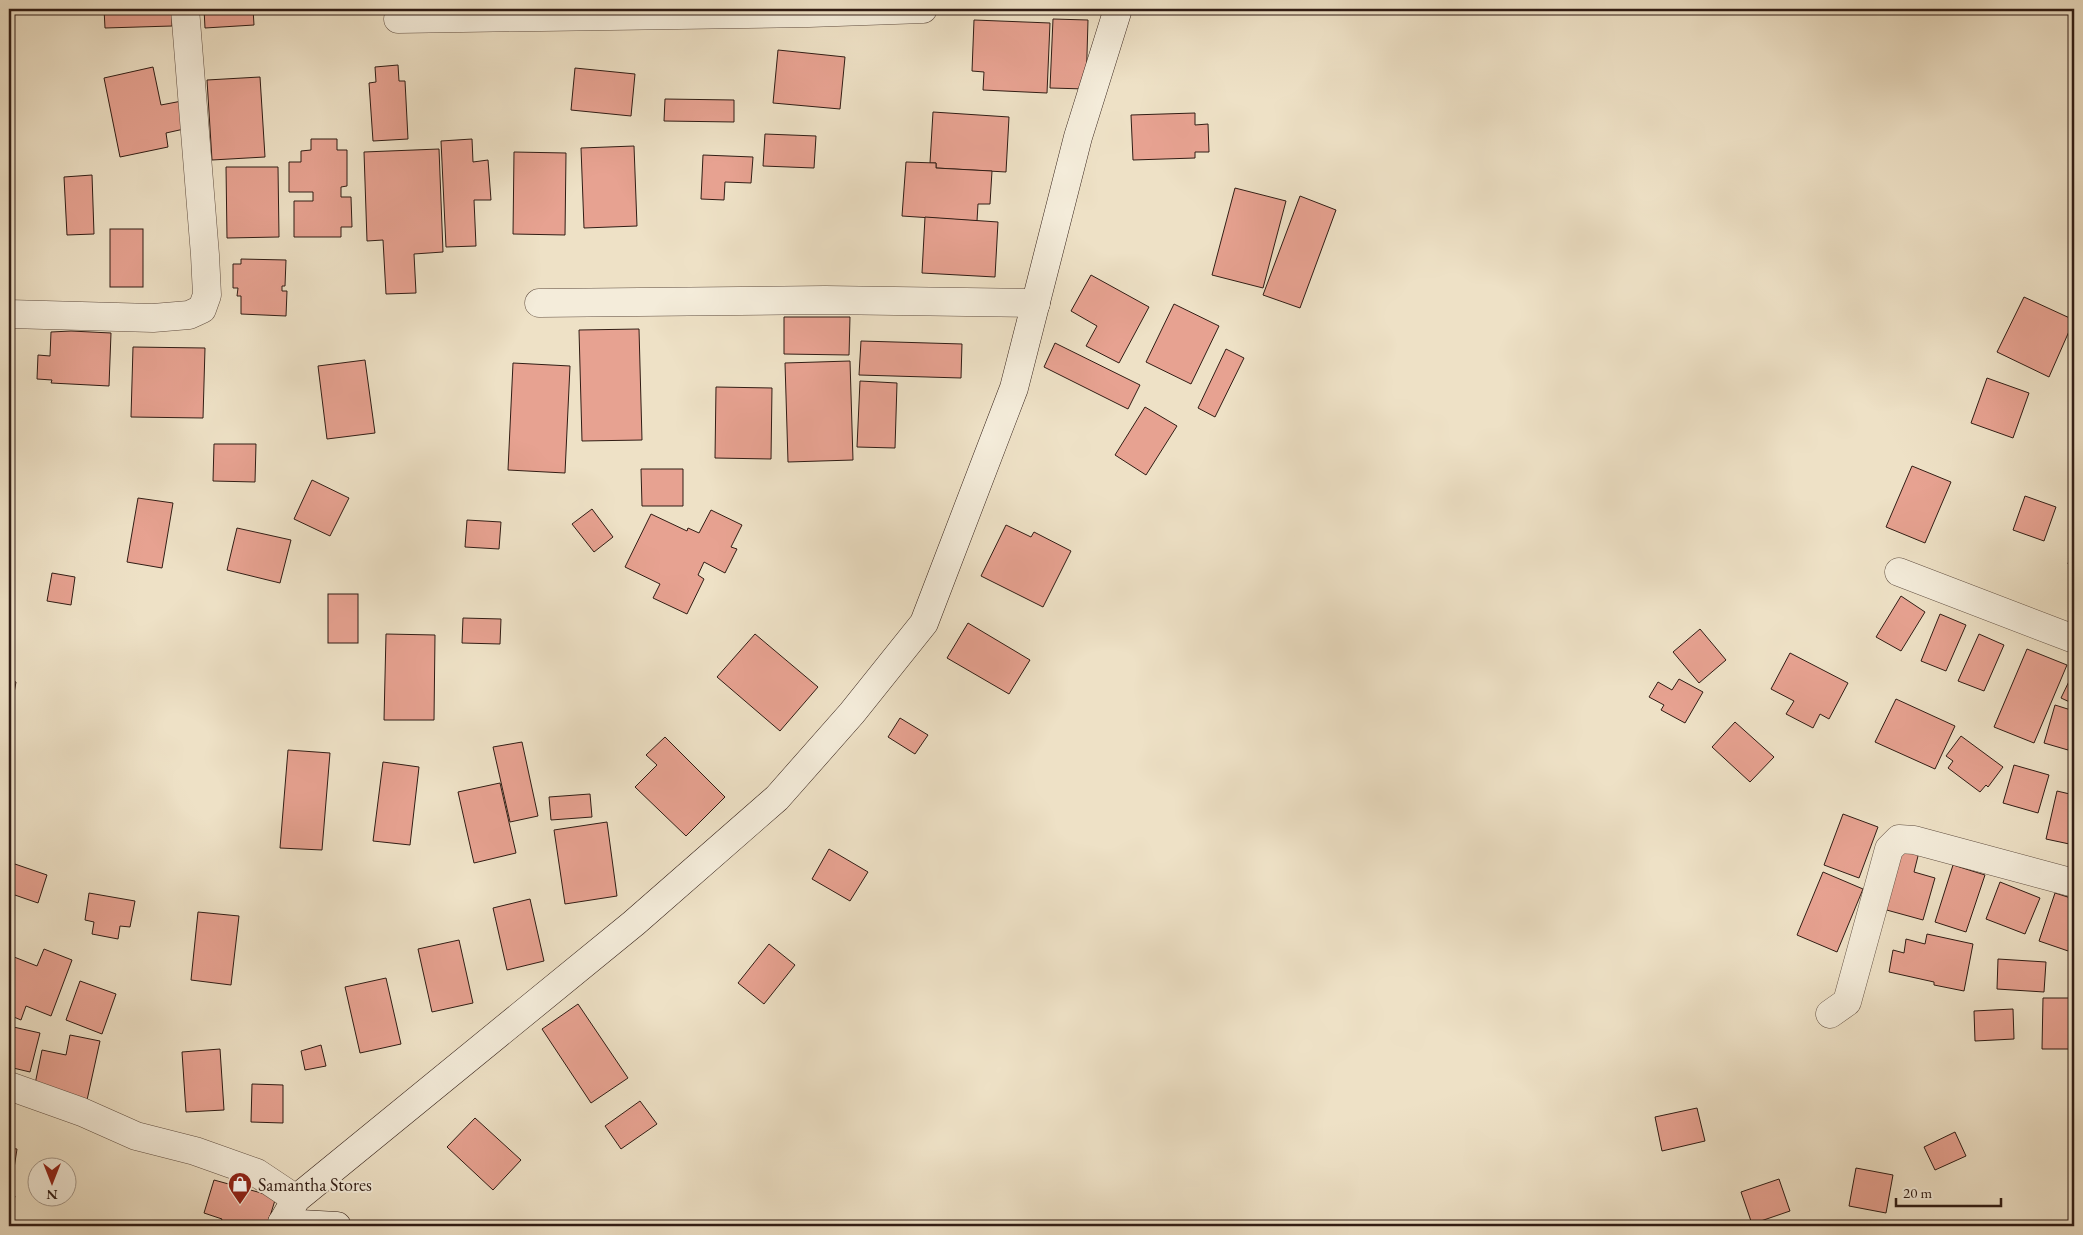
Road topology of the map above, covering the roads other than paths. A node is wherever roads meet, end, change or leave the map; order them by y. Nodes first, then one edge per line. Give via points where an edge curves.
1 (185, 9) edge
2 (924, 9) edge
3 (1118, 9) edge
4 (398, 19) dead end
5 (539, 303) dead end
6 (1036, 303) junction
7 (9, 314) edge
8 (1900, 572) dead end
9 (2074, 639) edge
10 (2074, 883) edge
11 (1830, 1014) dead end
12 (9, 1086) edge
13 (296, 1199) junction
14 (282, 1225) edge
15 (338, 1226) edge

1 - 7 street via 205,255 207,295 202,309 189,315 153,318
2 - 4 street via 740,15
3 - 6 street via 1078,137
5 - 6 street via 825,300
6 - 13 street via 1014,388 924,622 852,713 777,798 634,923
8 - 9 street
10 - 11 street via 1914,840 1899,839 1889,849 1847,1002
12 - 13 street via 82,1112 136,1136 195,1151 257,1173
13 - 14 street
14 - 15 street

